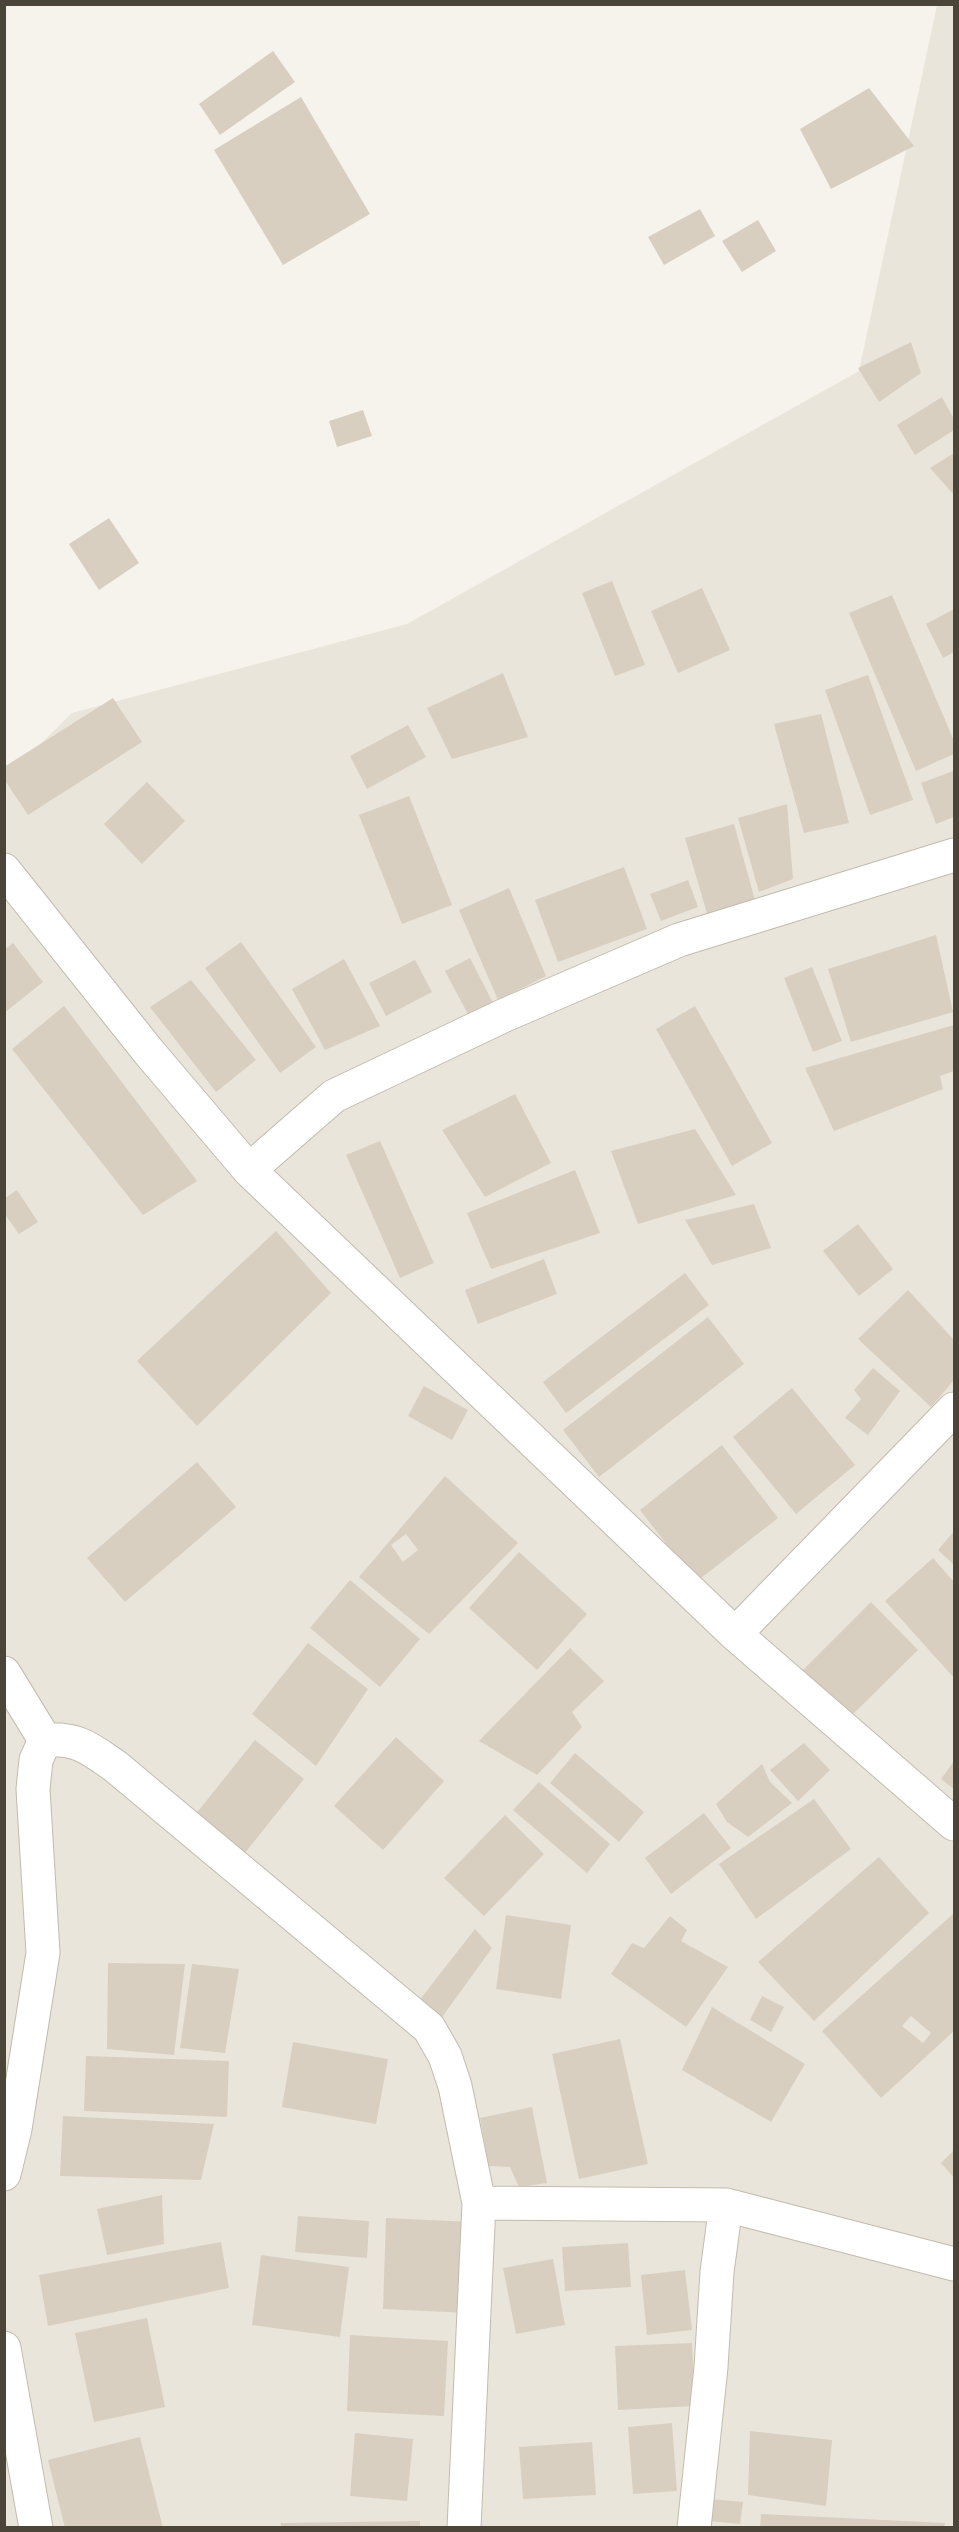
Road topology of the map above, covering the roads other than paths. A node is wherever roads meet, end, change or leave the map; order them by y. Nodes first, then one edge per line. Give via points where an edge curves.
1 (954, 855) edge
2 (4, 870) edge
3 (249, 1170) junction
4 (954, 1409) edge
5 (735, 1634) junction
6 (4, 1673) edge
7 (45, 1740) junction
8 (954, 1824) edge
9 (4, 2174) edge
10 (479, 2203) junction
11 (726, 2205) junction
12 (954, 2264) edge
13 (4, 2348) edge
14 (36, 2528) edge
15 (464, 2528) edge
16 (694, 2528) edge

1 - 3 street via 679,940 505,1015 334,1096
2 - 3 street
3 - 5 street
4 - 5 street
5 - 8 street
6 - 7 street
7 - 9 street via 36,1760 33,1789 43,1953 15,2129
7 - 10 street via 67,1739 115,1766 429,2028 445,2056 455,2086
10 - 11 street
10 - 15 street
11 - 12 street
11 - 16 street
13 - 14 street

